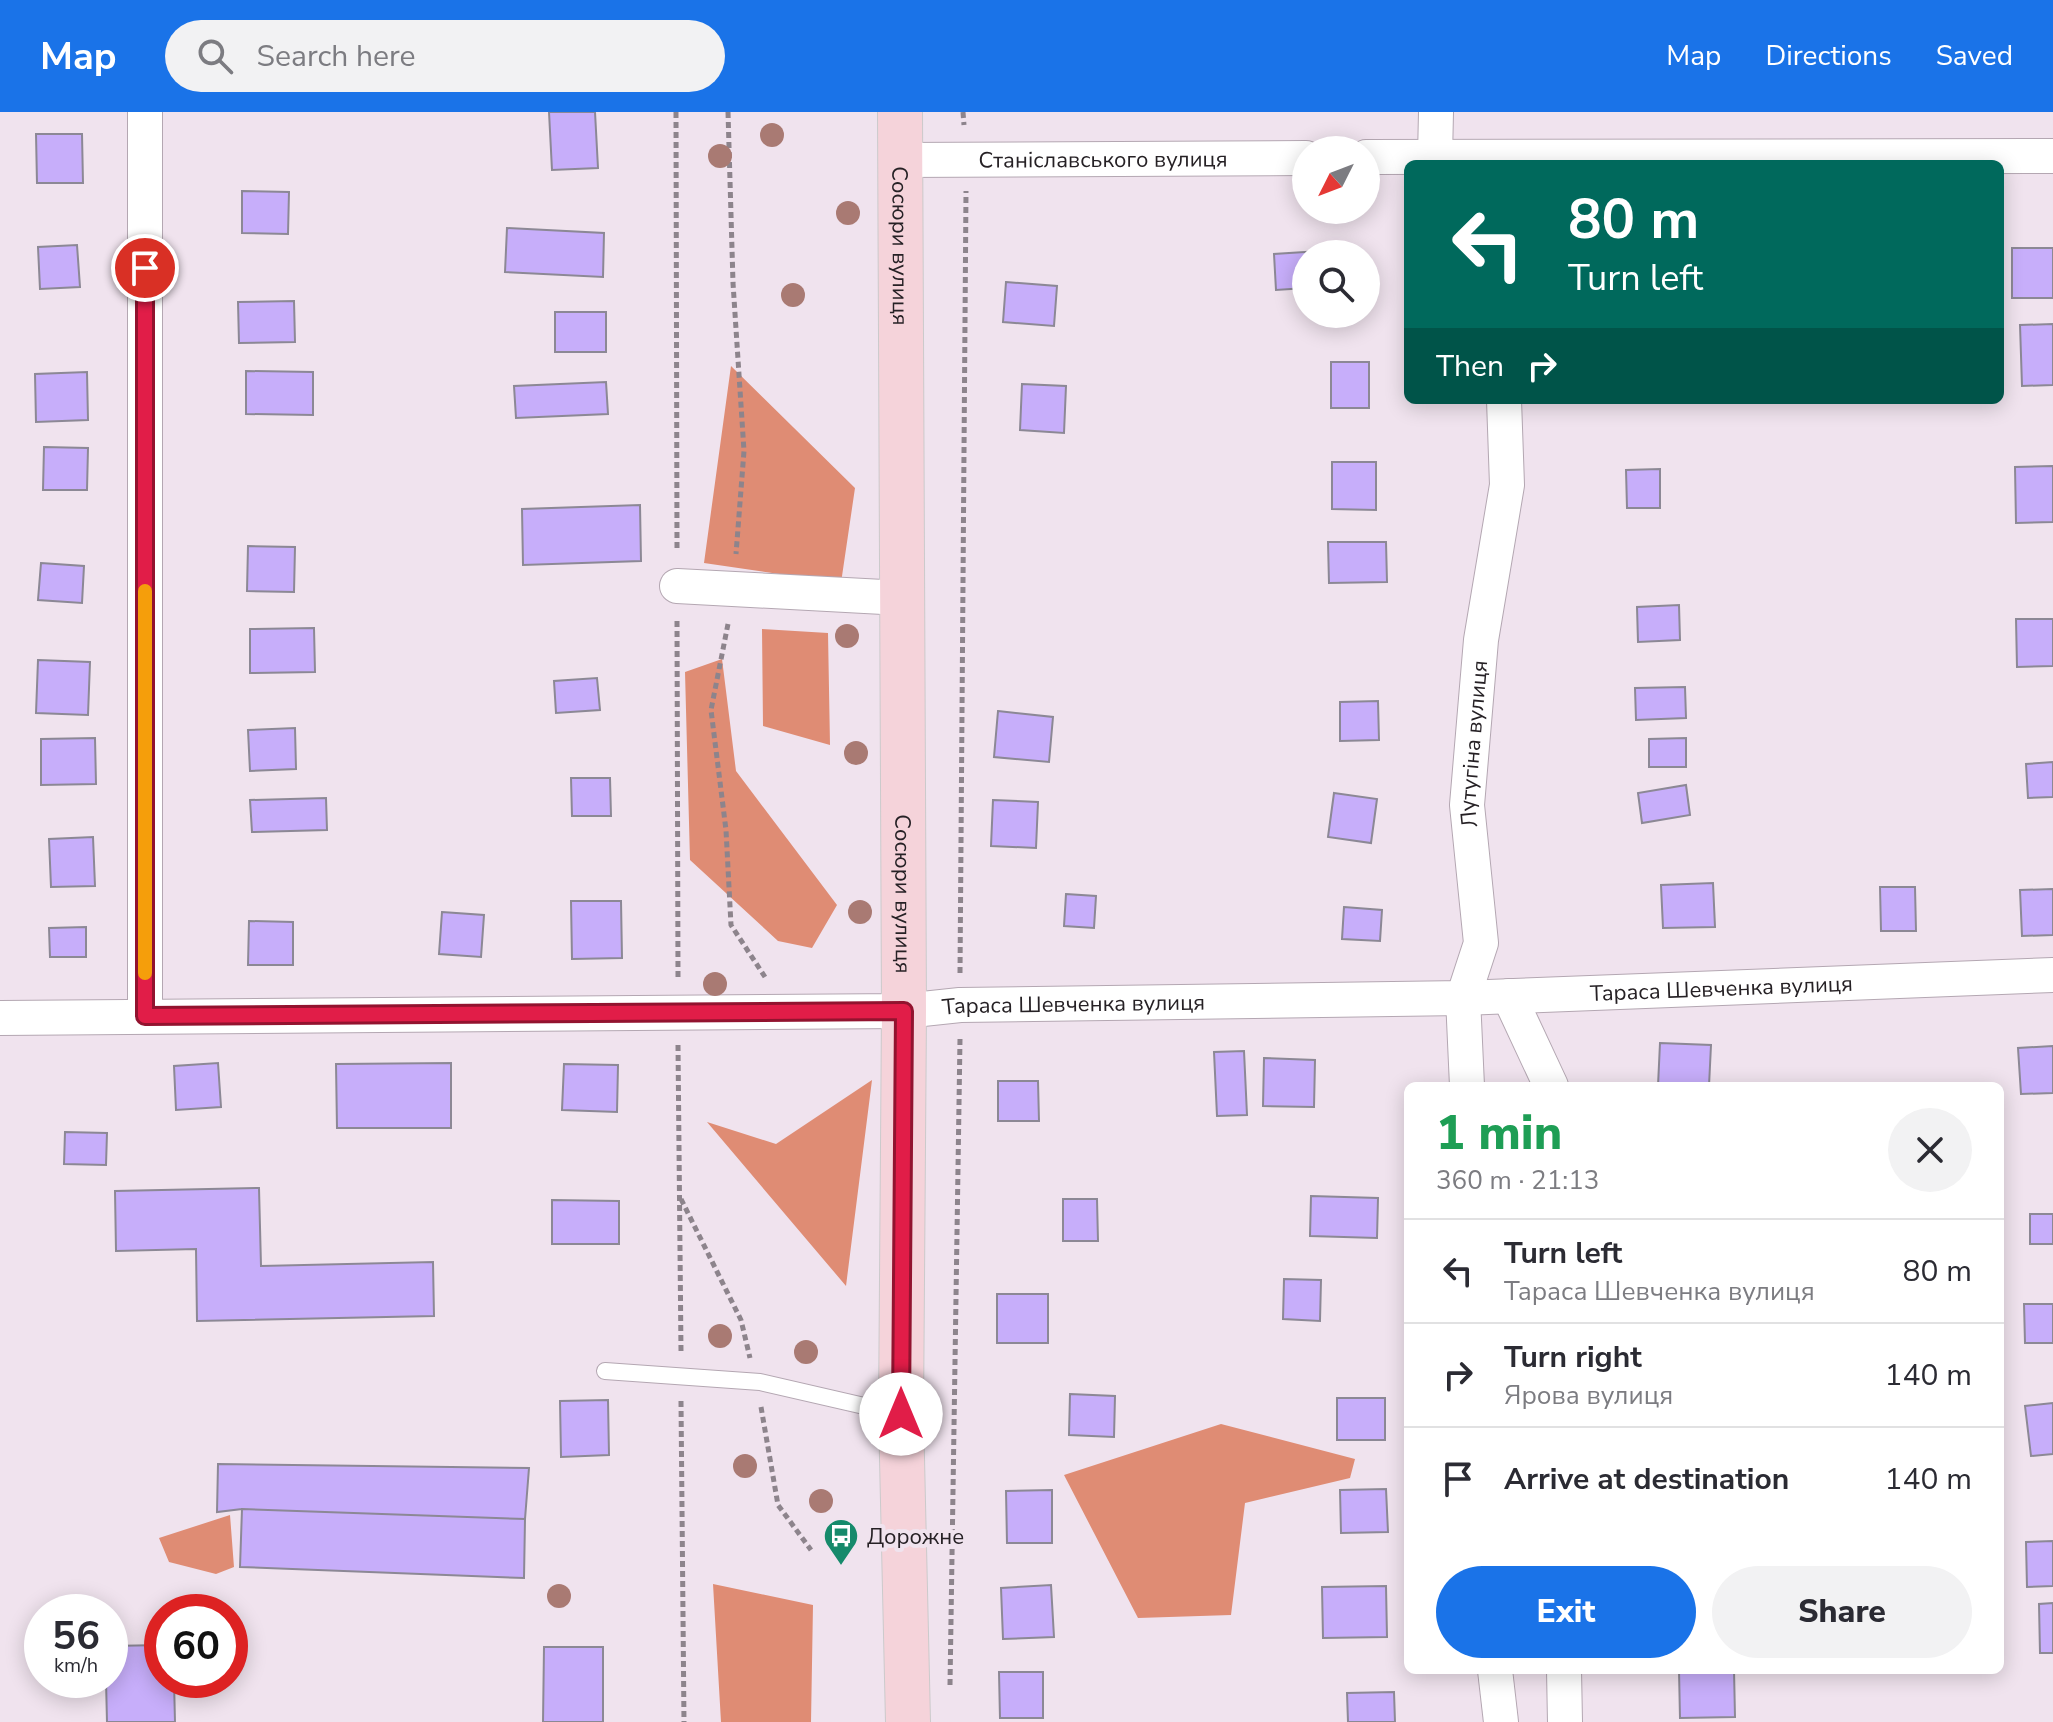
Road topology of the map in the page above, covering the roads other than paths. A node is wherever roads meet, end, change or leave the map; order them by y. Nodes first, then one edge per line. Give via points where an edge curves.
1 (145, 112) edge
2 (900, 112) edge
3 (1436, 112) edge
4 (2053, 156) edge
5 (1292, 158) edge
6 (1380, 158) edge
7 (899, 160) junction
8 (1436, 160) edge
9 (1504, 404) edge
10 (677, 586) dead end
11 (902, 598) junction
12 (2053, 975) edge
13 (1509, 996) junction
14 (1463, 998) junction
15 (904, 1011) junction
16 (145, 1016) junction
17 (0, 1018) edge
18 (1467, 1082) edge
19 (1549, 1082) edge
20 (605, 1371) dead end
21 (901, 1414) junction
22 (1495, 1674) edge
23 (1564, 1674) edge
24 (908, 1722) edge
25 (1501, 1722) edge
26 (1565, 1722) edge

1 - 16 street
2 - 7 main road, Сосюри вулиця
3 - 8 street
4 - 8 street
5 - 7 street, Станіславського вулиця
6 - 8 street
7 - 11 main road, Сосюри вулиця
9 - 14 street, Лутугіна вулиця via 1507,485 1481,640 1467,805 1481,943
10 - 11 street
11 - 15 main road, Сосюри вулиця
12 - 13 street, Тараса Шевченка вулиця
13 - 14 street, Тараса Шевченка вулиця
13 - 19 street
14 - 15 street, Тараса Шевченка вулиця via 960,1005
14 - 18 street, Лутугіна вулиця
15 - 16 street, Тараса Шевченка вулиця
15 - 21 main road, Сосюри вулиця
16 - 17 street, Тараса Шевченка вулиця
20 - 21 lane via 760,1382
21 - 24 main road, Сосюри вулиця
22 - 25 street
23 - 26 street

